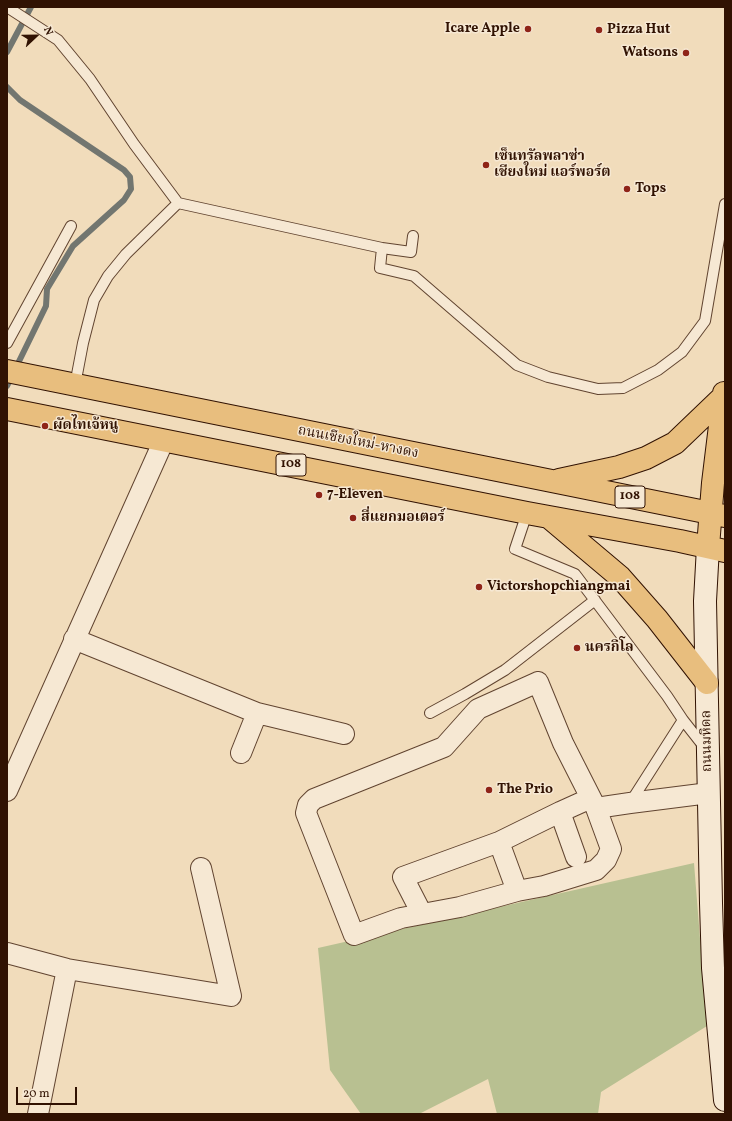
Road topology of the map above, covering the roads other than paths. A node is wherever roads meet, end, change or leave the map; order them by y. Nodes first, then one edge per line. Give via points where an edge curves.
1 (8, 7) edge
2 (178, 203) junction
3 (725, 204) edge
4 (71, 226) dead end
5 (413, 236) dead end
6 (382, 248) junction
7 (7, 343) edge
8 (7, 371) edge
9 (75, 385) junction
10 (724, 390) edge
11 (7, 409) edge
12 (164, 440) junction
13 (550, 482) junction
14 (527, 513) junction
15 (718, 515) edge
16 (550, 518) junction
17 (717, 549) edge
18 (595, 600) junction
19 (74, 639) junction
20 (707, 683) junction
21 (257, 712) junction
22 (430, 713) dead end
23 (683, 720) junction
24 (344, 734) dead end
25 (708, 751) junction
26 (241, 753) dead end
27 (7, 791) edge
28 (709, 793) junction
29 (630, 802) junction
30 (594, 803) junction
31 (560, 812) junction
32 (499, 842) junction
33 (576, 857) dead end
34 (201, 868) dead end
35 (725, 878) edge
36 (517, 891) junction
37 (711, 903) junction
38 (422, 914) junction
39 (7, 953) edge
40 (67, 969) junction
41 (725, 1100) edge
42 (38, 1114) edge

1 - 2 lane via 58,40 90,79
2 - 6 lane
2 - 9 lane via 126,254 108,276 94,300
3 - 6 lane via 706,321 682,352 658,370 623,388 598,389 548,377 517,365 414,276 380,268
4 - 7 lane
5 - 6 lane via 411,252
8 - 9 main road, ถนนเชียงใหม่-หางดง / 108
9 - 13 main road, ถนนเชียงใหม่-หางดง / 108
10 - 13 main road via 675,443 646,458 619,467
10 - 15 main road, ถนนมหิดล
11 - 12 main road, 108
12 - 14 main road, 108
12 - 19 street
13 - 15 main road, ถนนเชียงใหม่-หางดง / 108
14 - 16 main road, 108
14 - 18 lane via 515,549 575,574
15 - 17 main road, ถนนมหิดล
16 - 17 main road, 108
16 - 20 main road via 620,577
17 - 20 main road, ถนนมหิดล via 705,601
18 - 22 lane via 505,670
18 - 23 lane
19 - 21 street
19 - 27 street
20 - 25 main road, ถนนมหิดล
21 - 24 street
21 - 26 street
23 - 25 lane
23 - 29 lane
25 - 28 main road, ถนนมหิดล
28 - 29 street
28 - 37 main road, ถนนมหิดล
29 - 30 street
30 - 31 street
30 - 36 street via 611,849 606,860 596,870 544,886
30 - 38 street via 563,743 538,682 478,709 444,748 314,799 308,805 306,813 354,935 401,918
31 - 32 street
31 - 33 street
32 - 36 street
32 - 38 street via 403,877
34 - 40 street via 232,996
35 - 37 main road via 714,891
36 - 38 street via 460,907
37 - 41 main road, ถนนมหิดล via 713,968
39 - 40 street
40 - 42 street

